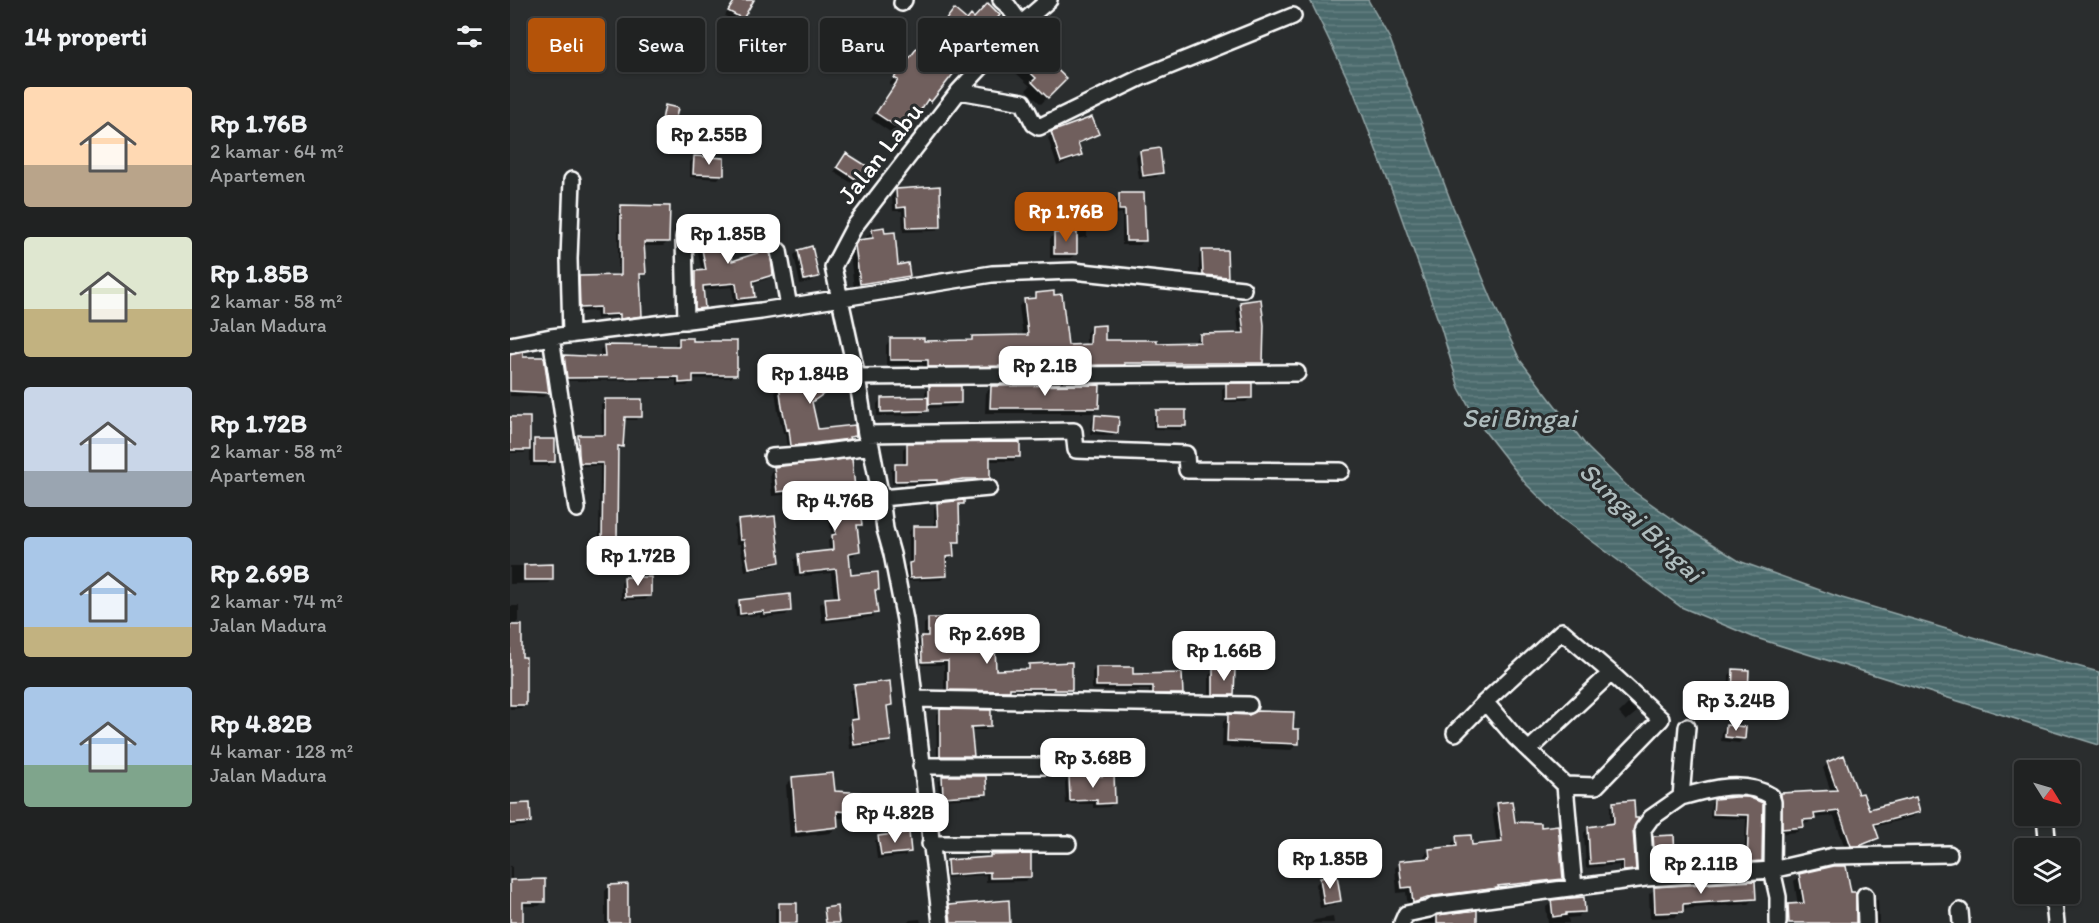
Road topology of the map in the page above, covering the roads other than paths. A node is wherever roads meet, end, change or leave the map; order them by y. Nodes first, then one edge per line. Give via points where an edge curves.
1 (1049, 0) edge
2 (1008, 2) edge
3 (1293, 16) dead end
4 (1017, 18) edge
5 (1028, 18) edge
6 (977, 72) edge
7 (959, 91) junction
8 (572, 180) dead end
9 (684, 237) dead end
10 (779, 251) dead end
11 (1243, 290) dead end
12 (840, 300) junction
13 (789, 307) junction
14 (687, 321) junction
15 (571, 335) junction
16 (551, 337) junction
17 (510, 345) edge
18 (1297, 373) dead end
19 (857, 378) junction
20 (869, 440) junction
21 (772, 457) dead end
22 (1341, 471) dead end
23 (989, 488) dead end
24 (882, 498) junction
25 (577, 509) dead end
26 (1611, 673) junction
27 (915, 699) junction
28 (1485, 702) junction
29 (1249, 705) dead end
30 (1688, 727) dead end
31 (1455, 733) dead end
32 (1529, 750) junction
33 (921, 766) junction
34 (1103, 766) dead end
35 (1565, 786) junction
36 (1682, 797) junction
37 (930, 844) junction
38 (1068, 844) dead end
39 (1949, 854) dead end
40 (1772, 870) junction
41 (1646, 878) junction
42 (1574, 888) junction
43 (1865, 895) dead end
44 (2054, 904) edge
45 (941, 923) edge
46 (1402, 923) edge
47 (1778, 923) edge
48 (1866, 923) edge
49 (2056, 923) edge

1 - 5 street, Jalan Labu
2 - 4 street
3 - 7 street via 1142,77 1039,126 1034,124 1023,102
6 - 7 street, Jalan Labu
7 - 12 street, Jalan Labu via 854,227 833,267
8 - 15 street
9 - 14 street
10 - 13 street
11 - 12 street via 1073,271 972,276
12 - 13 street
12 - 19 street, Jalan Labu
13 - 14 street
14 - 15 street
15 - 16 street
16 - 17 street
16 - 25 street
18 - 19 street
19 - 20 street, Jalan Labu
20 - 21 street via 811,454
20 - 22 street via 1074,431 1076,450 1186,454 1186,470
20 - 24 street, Jalan Labu
23 - 24 street
24 - 27 street, Jalan Labu
26 - 28 street via 1562,632
26 - 32 street
26 - 35 street via 1661,719 1596,786
27 - 29 street
27 - 33 street, Jalan Labu
28 - 31 street
28 - 32 street
30 - 36 street
32 - 35 street
33 - 34 street
33 - 37 street, Jalan Labu
35 - 42 street
36 - 40 street via 1722,786 1763,791 1771,796
36 - 41 street via 1651,818 1643,829
37 - 38 street
37 - 45 street, Jalan Labu
39 - 40 street via 1833,856
40 - 41 street
40 - 47 street
41 - 42 street
42 - 46 street via 1434,906 1406,914
43 - 48 street
44 - 49 street

